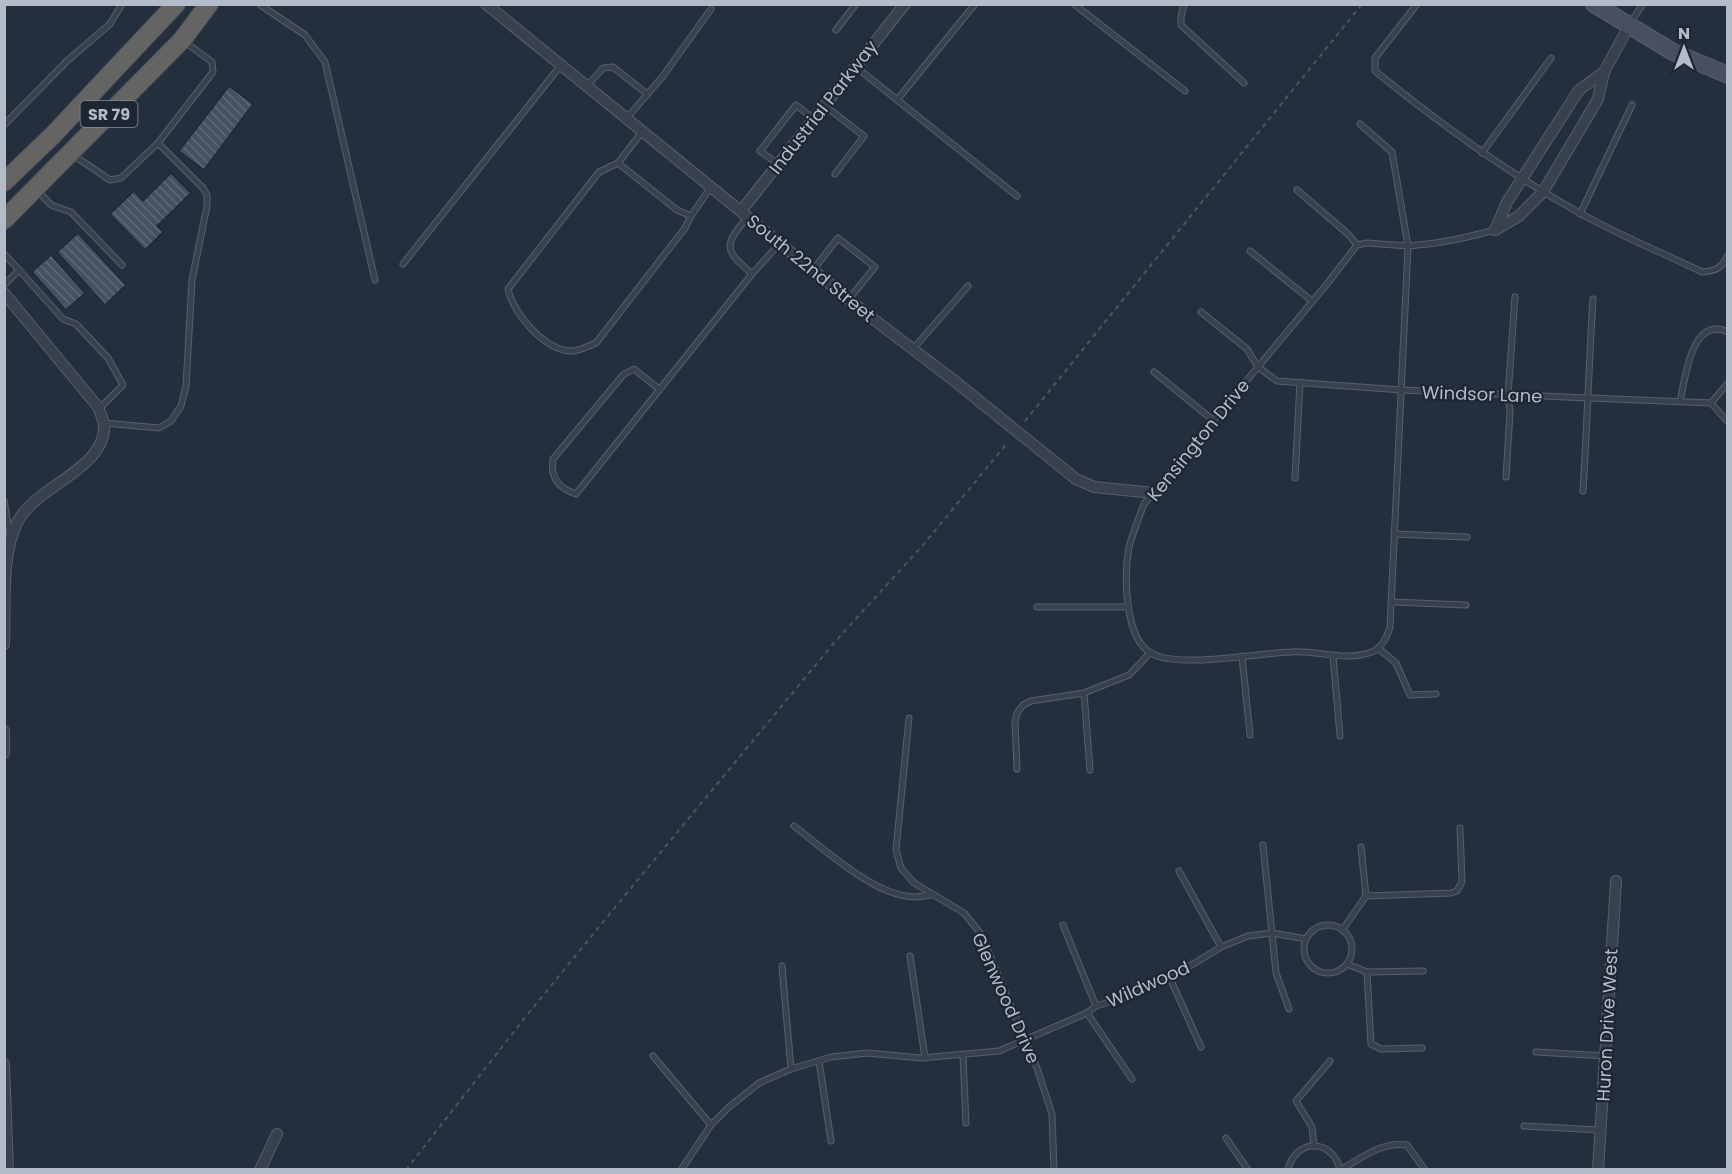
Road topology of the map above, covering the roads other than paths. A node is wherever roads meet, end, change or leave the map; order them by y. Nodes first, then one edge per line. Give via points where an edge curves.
1 (122, 4) edge
2 (176, 4) edge
3 (259, 4) edge
4 (486, 4) edge
5 (856, 4) edge
6 (905, 4) edge
7 (975, 4) edge
8 (1074, 4) edge
9 (1184, 4) edge
10 (1416, 4) edge
11 (1594, 4) edge
12 (1642, 4) edge
13 (203, 9) edge
14 (711, 9) dead end
15 (1629, 26) junction
16 (836, 30) dead end
17 (182, 40) junction
18 (1551, 58) dead end
19 (561, 65) junction
20 (855, 66) junction
21 (1604, 72) junction
22 (1728, 75) edge
23 (1244, 83) dead end
24 (587, 86) junction
25 (1185, 91) dead end
26 (648, 94) junction
27 (897, 100) junction
28 (1632, 105) dead end
29 (825, 106) junction
30 (626, 119) junction
31 (814, 119) junction
32 (1360, 124) dead end
33 (4, 125) edge
34 (642, 132) junction
35 (158, 143) junction
36 (1482, 153) junction
37 (70, 154) junction
38 (618, 163) junction
39 (778, 164) junction
40 (835, 174) dead end
41 (1522, 179) junction
42 (4, 182) edge
43 (711, 187) junction
44 (35, 189) junction
45 (1297, 190) dead end
46 (1543, 192) junction
47 (1017, 196) dead end
48 (745, 214) junction
49 (1580, 214) junction
50 (691, 216) junction
51 (4, 220) edge
52 (1495, 230) junction
53 (780, 243) junction
54 (1357, 244) junction
55 (1408, 246) junction
56 (1250, 251) dead end
57 (4, 254) edge
58 (1728, 255) edge
59 (403, 264) dead end
60 (122, 265) dead end
61 (19, 270) junction
62 (813, 270) junction
63 (752, 274) junction
64 (375, 280) dead end
65 (4, 285) edge
66 (968, 286) dead end
67 (4, 293) edge
68 (1515, 297) dead end
69 (849, 299) junction
70 (1593, 299) dead end
71 (1312, 302) junction
72 (1201, 312) dead end
73 (1728, 332) edge
74 (913, 349) junction
75 (1258, 367) junction
76 (1154, 372) dead end
77 (1300, 382) junction
78 (1727, 387) edge
79 (659, 389) junction
80 (1402, 390) junction
81 (1508, 395) junction
82 (1588, 398) junction
83 (1680, 402) junction
84 (1711, 403) junction
85 (99, 409) junction
86 (1214, 421) junction
87 (1728, 422) edge
88 (104, 423) junction
89 (1506, 477) dead end
90 (1295, 478) dead end
91 (1583, 491) dead end
92 (1154, 493) junction
93 (4, 501) edge
94 (1395, 534) junction
95 (1467, 537) dead end
96 (11, 539) junction
97 (1391, 602) junction
98 (1466, 605) dead end
99 (1037, 607) dead end
100 (1128, 607) junction
101 (4, 644) edge
102 (1378, 648) junction
103 (1150, 653) junction
104 (1242, 656) junction
105 (1332, 656) junction
106 (1084, 693) junction
107 (1436, 694) dead end
108 (909, 718) dead end
109 (4, 731) edge
110 (1250, 735) dead end
111 (1340, 736) dead end
112 (4, 753) edge
113 (1017, 770) dead end
114 (1090, 770) dead end
115 (794, 826) dead end
116 (1460, 828) dead end
117 (1263, 845) dead end
118 (1361, 847) dead end
119 (1179, 871) dead end
120 (1616, 881) dead end
121 (933, 895) junction
122 (1366, 896) junction
123 (1063, 925) dead end
124 (1343, 929) junction
125 (1272, 933) junction
126 (1306, 939) junction
127 (1221, 947) junction
128 (910, 956) dead end
129 (1347, 964) junction
130 (782, 966) dead end
131 (1423, 971) dead end
132 (1367, 972) junction
133 (1169, 976) junction
134 (1096, 1006) junction
135 (1289, 1009) dead end
136 (1087, 1013) junction
137 (1026, 1040) junction
138 (1201, 1047) dead end
139 (1422, 1048) dead end
140 (1536, 1052) dead end
141 (653, 1056) dead end
142 (963, 1056) junction
143 (1605, 1056) junction
144 (925, 1058) junction
145 (819, 1061) junction
146 (1330, 1061) dead end
147 (4, 1064) edge
148 (791, 1069) junction
149 (1132, 1079) dead end
150 (966, 1123) dead end
151 (711, 1125) junction
152 (1524, 1126) dead end
153 (1601, 1130) junction
154 (277, 1134) dead end
155 (1226, 1138) dead end
156 (831, 1141) dead end
157 (1314, 1145) junction
158 (8, 1170) edge
159 (260, 1170) edge
160 (681, 1170) edge
161 (1054, 1170) edge
162 (1248, 1170) edge
163 (1288, 1170) edge
164 (1340, 1170) edge
165 (1425, 1170) edge
166 (1598, 1170) edge

1 - 33 lane via 110,24
2 - 42 highway, SR 79
3 - 64 lane via 305,35 325,62
4 - 19 street, South 22nd Street
5 - 16 lane
6 - 20 street, Industrial Parkway
7 - 27 lane
8 - 25 lane
9 - 23 lane via 1181,25
10 - 36 lane via 1375,58 1375,71
11 - 15 main road
12 - 15 lane
13 - 17 highway, SR 79
14 - 26 lane
15 - 21 street
15 - 22 main road via 1674,52
17 - 35 lane via 212,62 213,72
17 - 37 highway, SR 79
18 - 36 lane
19 - 24 street, South 22nd Street
19 - 59 lane
20 - 27 lane
20 - 29 street, Industrial Parkway
21 - 41 street via 1579,90
21 - 46 street via 1598,99
24 - 26 lane via 603,68 613,67
24 - 30 street, South 22nd Street
26 - 30 lane
27 - 47 lane
28 - 49 lane
29 - 31 street, Industrial Parkway
29 - 40 lane via 864,136
30 - 34 street, South 22nd Street
31 - 39 street, Industrial Parkway
31 - 39 lane via 796,105 760,151
32 - 55 lane via 1392,152
34 - 38 lane
34 - 43 street, South 22nd Street
35 - 37 lane via 121,178 110,180
35 - 88 lane via 207,195 192,280 186,386 181,406 171,421 159,428
36 - 41 lane
37 - 44 highway, SR 79
38 - 50 lane via 677,210
38 - 50 lane via 599,172 508,289 520,319 549,343 576,351 596,343
39 - 48 street, Industrial Parkway
41 - 46 lane
41 - 52 street
43 - 48 street, South 22nd Street
43 - 50 lane
44 - 51 highway, SR 79
44 - 60 lane via 51,206 71,212
45 - 54 lane
46 - 49 lane
46 - 52 street via 1519,216
48 - 53 street, South 22nd Street
48 - 63 lane via 730,248 733,257
49 - 58 lane via 1702,272 1714,272
52 - 55 lane via 1462,240
53 - 62 street, South 22nd Street
53 - 63 lane
54 - 55 lane
54 - 71 lane, Kensington Drive
55 - 80 lane
56 - 71 lane
57 - 61 lane
61 - 65 lane
61 - 85 lane via 63,319 76,324 115,370 123,385
62 - 69 street, South 22nd Street
62 - 69 lane via 838,238 874,267
63 - 79 lane
66 - 74 lane
67 - 85 street
68 - 81 lane
69 - 74 street, South 22nd Street
70 - 82 lane
71 - 75 lane, Kensington Drive
72 - 75 lane via 1247,349
73 - 83 lane via 1711,330 1695,345
74 - 92 street, South 22nd Street via 1076,479 1094,487
75 - 77 lane, Windsor Lane via 1276,381
75 - 86 lane, Kensington Drive
76 - 86 lane
77 - 80 lane, Windsor Lane
77 - 90 lane
78 - 84 lane
79 - 79 lane via 576,494 554,478 553,459 623,375 634,369
80 - 81 lane, Windsor Lane
80 - 94 lane
81 - 82 lane, Windsor Lane
81 - 89 lane
82 - 83 lane, Windsor Lane
82 - 91 lane
83 - 84 lane, Windsor Lane
84 - 87 lane
85 - 88 street
86 - 92 lane, Kensington Drive
88 - 96 street via 96,452 29,506
92 - 100 lane, Kensington Drive via 1144,504 1129,549
93 - 96 lane
94 - 95 lane
94 - 97 lane
96 - 101 street via 6,568
97 - 98 lane
97 - 102 lane via 1390,627
99 - 100 lane
100 - 103 lane, Kensington Drive via 1132,631
102 - 105 lane via 1373,652
102 - 107 lane via 1396,663 1410,695
103 - 104 lane via 1178,661
103 - 106 lane via 1129,675
104 - 105 lane via 1293,651
104 - 110 lane
105 - 111 lane
106 - 113 lane via 1023,705 1016,722
106 - 114 lane
108 - 121 lane, Glenwood Drive via 896,850 901,868 914,883
109 - 112 street
115 - 121 lane via 868,882 908,896
116 - 122 lane via 1462,882 1457,891
117 - 125 lane
118 - 122 lane
119 - 127 lane
120 - 143 street, Huron Drive West
121 - 137 lane, Glenwood Drive via 964,913 981,934
122 - 124 lane
123 - 134 lane
124 - 126 lane via 1322,925
124 - 129 lane via 1353,949
125 - 126 lane
125 - 127 lane, Wildwood via 1248,936
125 - 135 lane via 1277,979
126 - 129 lane via 1305,955 1313,968 1327,973
127 - 133 lane, Wildwood
128 - 144 lane
129 - 132 lane
130 - 148 lane
131 - 132 lane
132 - 139 lane via 1371,1044 1381,1049
133 - 134 lane, Wildwood
133 - 138 lane
134 - 136 lane, Wildwood
136 - 137 lane, Wildwood
136 - 149 lane
137 - 142 lane, Wildwood via 999,1051
137 - 161 lane, Glenwood Drive via 1052,1114
140 - 143 lane
141 - 151 lane
142 - 144 lane, Wildwood
142 - 150 lane
143 - 153 street, Huron Drive West
144 - 145 lane, Wildwood via 867,1053
145 - 148 lane, Wildwood
145 - 156 lane
146 - 157 lane via 1296,1101 1312,1127
147 - 158 street
148 - 151 lane, Wildwood via 759,1083
151 - 160 lane, Wildwood
152 - 153 lane
153 - 166 street, Huron Drive West
154 - 159 street
155 - 162 lane
157 - 163 lane via 1294,1155
157 - 164 lane via 1334,1155
164 - 165 lane via 1385,1144 1407,1145

